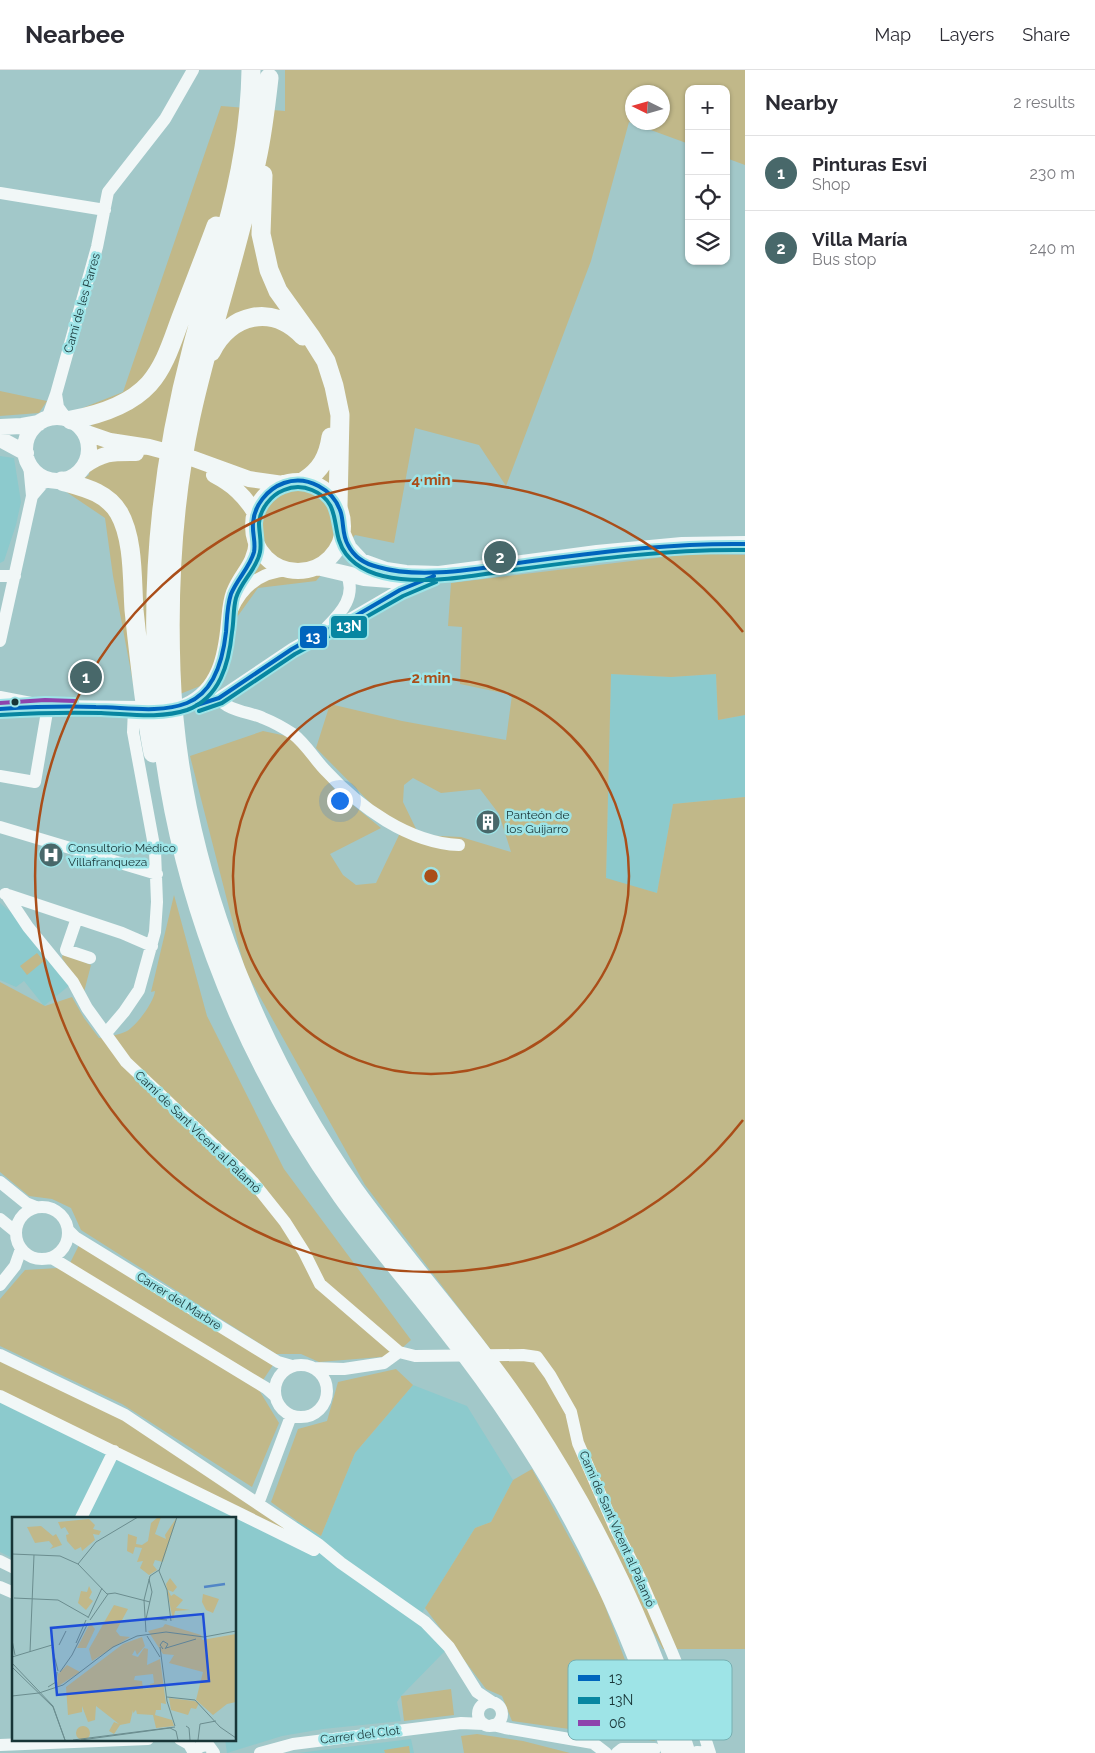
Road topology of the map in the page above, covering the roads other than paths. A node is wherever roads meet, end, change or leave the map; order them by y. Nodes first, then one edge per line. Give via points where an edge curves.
1 (193, 70) edge
2 (251, 70) edge
3 (269, 74) edge
4 (237, 182) junction
5 (0, 193) edge
6 (105, 210) junction
7 (199, 378) junction
8 (56, 394) junction
9 (183, 419) junction
10 (43, 421) junction
11 (73, 423) junction
12 (0, 427) edge
13 (0, 439) edge
14 (28, 459) junction
15 (84, 466) junction
16 (57, 481) junction
17 (304, 481) junction
18 (283, 484) junction
19 (32, 496) junction
20 (338, 506) junction
21 (255, 513) junction
22 (342, 532) junction
23 (745, 538) edge
24 (256, 540) junction
25 (745, 544) edge
26 (597, 553) junction
27 (317, 567) junction
28 (290, 570) junction
29 (346, 573) junction
30 (0, 576) edge
31 (14, 576) junction
32 (434, 576) junction
33 (227, 622) junction
34 (322, 632) junction
35 (0, 641) edge
36 (217, 672) junction
37 (157, 686) junction
38 (236, 686) junction
39 (0, 696) edge
40 (219, 698) junction
41 (46, 706) junction
42 (0, 709) edge
43 (162, 730) junction
44 (0, 776) edge
45 (0, 827) edge
46 (459, 845) dead end
47 (157, 874) junction
48 (3, 893) edge
49 (77, 918) junction
50 (152, 946) junction
51 (90, 958) dead end
52 (106, 1033) junction
53 (0, 1182) edge
54 (36, 1207) junction
55 (0, 1219) edge
56 (68, 1230) junction
57 (16, 1232) junction
58 (21, 1249) junction
59 (33, 1258) junction
60 (52, 1258) junction
61 (15, 1266) junction
62 (0, 1285) edge
63 (399, 1352) junction
64 (0, 1355) edge
65 (292, 1366) junction
66 (313, 1368) junction
67 (344, 1369) junction
68 (326, 1387) junction
69 (0, 1396) edge
70 (275, 1396) junction
71 (291, 1416) junction
72 (114, 1451) junction
73 (258, 1504) junction
74 (81, 1517) edge
75 (0, 1561) edge
76 (341, 1563) junction
77 (12, 1567) edge
78 (0, 1587) edge
79 (12, 1592) edge
80 (639, 1660) edge
81 (654, 1660) edge
82 (676, 1660) edge
83 (477, 1692) junction
84 (492, 1702) junction
85 (479, 1709) junction
86 (502, 1714) junction
87 (461, 1723) junction
88 (489, 1724) junction
89 (517, 1730) junction
90 (568, 1739) edge
91 (144, 1740) edge
92 (182, 1740) edge
93 (575, 1740) edge
94 (694, 1740) edge
95 (700, 1740) edge
96 (0, 1745) edge
97 (203, 1746) edge
98 (112, 1747) edge
99 (663, 1751) edge
100 (260, 1753) edge
101 (606, 1753) edge
102 (617, 1753) edge
103 (701, 1753) edge

1 - 6 street, Camí de les Parres via 165,118 108,192
2 - 4 highway
3 - 7 highway via 250,191
3 - 20 highway via 272,105 263,178 261,234 269,270 278,291 326,361 334,386 340,415
4 - 9 highway via 192,347
4 - 11 highway via 224,206 159,370 138,394
5 - 6 street
6 - 8 street, Camí de les Parres
7 - 9 highway
7 - 17 highway via 222,335 243,320 267,316 280,319 297,330 313,350 326,377 332,406 331,438 325,460 320,469
8 - 10 street, Camí de les Parres
8 - 11 street via 58,407
9 - 37 highway via 156,594
10 - 11 main road via 59,417
10 - 12 main road
10 - 14 main road via 28,436
11 - 15 main road via 87,438 89,452
11 - 18 main road via 110,441 149,447 249,479
13 - 14 main road
14 - 16 main road via 39,475
14 - 19 street
15 - 16 main road via 74,476
15 - 21 main road via 100,456 115,453 175,459 228,482 243,494
16 - 19 street via 43,483
16 - 37 highway via 90,489 108,500 119,512 125,527
17 - 18 main road
17 - 20 main road via 324,489
18 - 21 main road via 266,495
19 - 31 street
20 - 22 main road
21 - 24 main road
22 - 27 main road via 337,549
22 - 32 main road via 349,548 361,561 396,572
23 - 26 main road via 713,537 662,542
24 - 28 main road via 272,563
24 - 33 street via 249,565 232,591 227,606
25 - 26 main road via 682,545
26 - 32 main road
27 - 28 main road
27 - 29 main road
28 - 33 street via 276,570 248,586 240,594
29 - 32 main road via 376,580 402,581
29 - 34 street via 351,586 348,601
30 - 31 street
31 - 35 street
32 - 34 street via 400,590
33 - 36 street
34 - 38 street
36 - 38 street via 224,682
36 - 40 street via 205,690 185,704 195,705
37 - 43 highway
37 - 43 highway
38 - 40 street
39 - 41 street
40 - 46 street via 224,704 262,717 294,735 328,773 393,826 442,844
41 - 42 street
41 - 44 street via 35,782
41 - 47 street via 137,708 133,732
43 - 80 highway via 195,899 226,988 258,1060 339,1192 445,1326 509,1414 591,1554
43 - 81 highway via 212,902 244,994 286,1080 352,1187 468,1335 530,1421 591,1524 632,1606
45 - 47 street
47 - 50 street
48 - 49 street
48 - 52 street, Camí de Sant Vicent al Palamó via 73,982
49 - 50 street
49 - 51 street via 66,950
50 - 52 street via 139,990
52 - 63 street, Camí de Sant Vicent al Palamó via 132,1068 253,1182 285,1222 320,1284
53 - 54 street
54 - 56 street via 57,1211 63,1216
54 - 57 street via 20,1219
55 - 57 street
56 - 60 street via 63,1249
56 - 65 street, Carrer del Marbre via 278,1362
57 - 58 street
58 - 59 street
58 - 61 street
59 - 60 street
59 - 61 street
60 - 70 street
61 - 62 street
63 - 67 street via 384,1363
63 - 82 street, Camí de Sant Vicent al Palamó via 415,1356 537,1357 571,1412 578,1443
64 - 73 street via 125,1415
65 - 66 street
65 - 70 street via 276,1381
66 - 67 street
66 - 68 street via 322,1376
67 - 68 street via 332,1377
68 - 71 street via 326,1398 313,1415
69 - 72 street
70 - 71 street via 283,1411
71 - 73 street
72 - 74 street
72 - 76 street
73 - 76 street
75 - 77 street
76 - 83 street via 425,1622 449,1647
78 - 79 street
83 - 84 street
83 - 85 street
84 - 85 street
84 - 86 street via 499,1706
85 - 87 street, Carrer del Clot
85 - 88 street via 478,1716
86 - 88 street via 498,1723
86 - 89 street
87 - 88 street, Carrer del Clot
87 - 100 street, Carrer del Clot via 293,1744
88 - 89 street, Carrer del Clot
89 - 90 street, Carrer del Clot
91 - 98 street
92 - 97 street
93 - 101 street, Carrer del Clot via 592,1743
94 - 103 highway
95 - 103 street, Camí de Sant Vicent al Palamó
96 - 98 street
99 - 102 street via 622,1749

